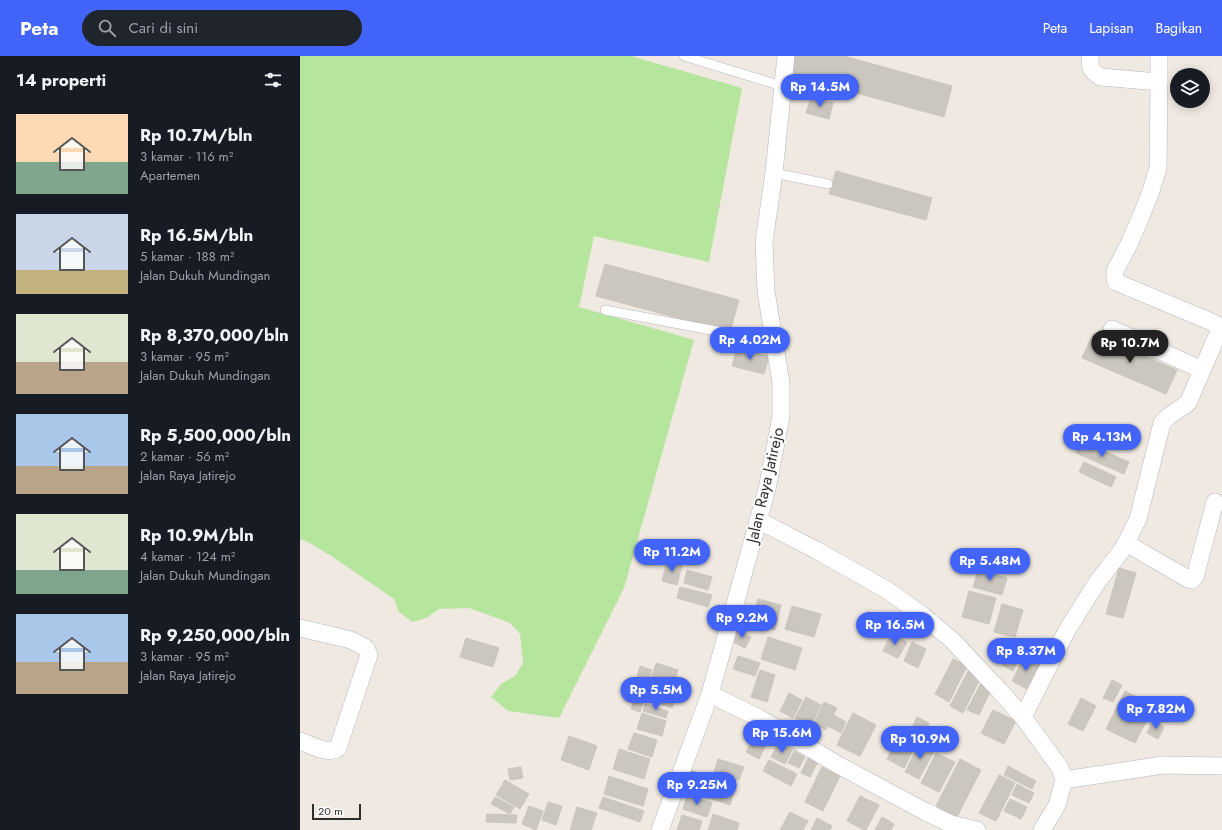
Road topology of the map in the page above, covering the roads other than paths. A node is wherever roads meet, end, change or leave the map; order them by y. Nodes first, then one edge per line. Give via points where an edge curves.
1 (684, 56) edge
2 (786, 56) edge
3 (1090, 56) edge
4 (1159, 56) edge
5 (1159, 82) junction
6 (782, 86) junction
7 (774, 173) junction
8 (828, 184) dead end
9 (605, 310) dead end
10 (1112, 329) dead end
11 (772, 334) junction
12 (1202, 370) junction
13 (1215, 502) dead end
14 (758, 520) junction
15 (1126, 544) junction
16 (300, 628) edge
17 (710, 694) junction
18 (1022, 717) junction
19 (300, 741) edge
20 (1222, 766) edge
21 (1064, 780) junction
22 (660, 830) edge
23 (977, 830) edge
24 (1042, 830) edge

1 - 6 lane
2 - 6 street, Jalan Raya Jatirejo
3 - 5 street via 1093,73 1101,77
4 - 5 street
5 - 12 street via 1158,168 1142,214 1115,271 1115,277 1116,282 1218,326 1219,331
6 - 7 street, Jalan Raya Jatirejo
7 - 8 lane
7 - 11 street, Jalan Raya Jatirejo via 764,241 766,291
9 - 11 lane via 722,332
10 - 12 street
11 - 14 street, Jalan Raya Jatirejo via 781,383 781,417 767,489
12 - 15 street via 1188,403 1162,423 1138,519
13 - 15 street via 1195,577 1192,580
14 - 17 street, Jalan Raya Jatirejo
14 - 18 street via 887,590 922,616 952,640
15 - 18 street via 1098,581 1067,630
16 - 19 street via 351,640 366,648 370,655 338,748 327,751
17 - 22 street, Jalan Raya Jatirejo
17 - 23 street via 759,718 840,766 926,812 951,824
18 - 21 street via 1060,768
20 - 21 street via 1163,765
21 - 24 street via 1057,805

